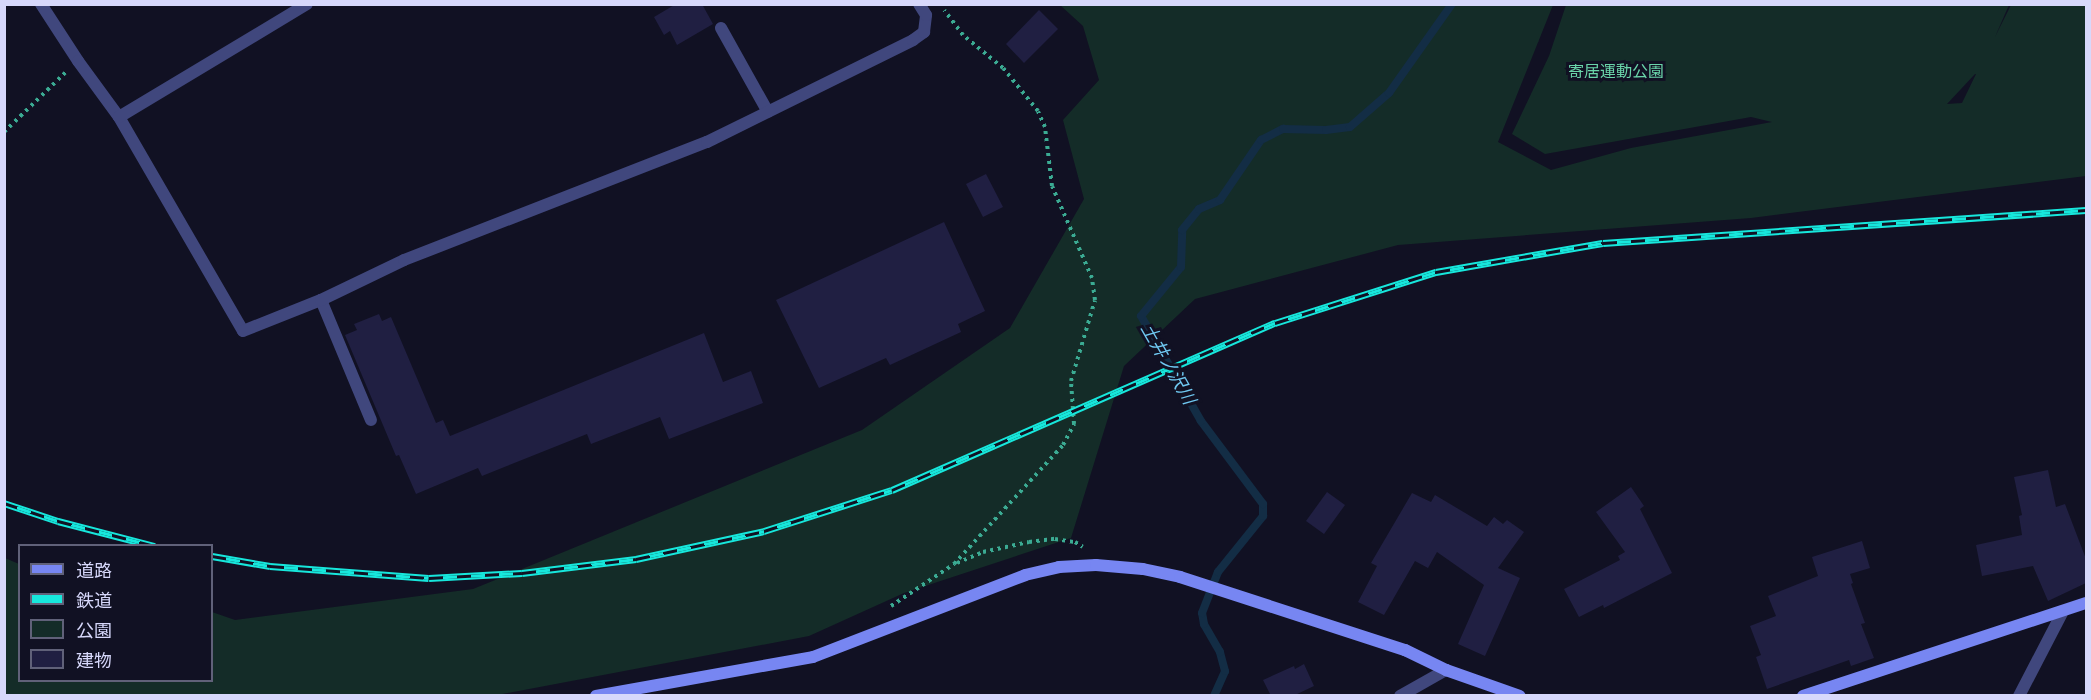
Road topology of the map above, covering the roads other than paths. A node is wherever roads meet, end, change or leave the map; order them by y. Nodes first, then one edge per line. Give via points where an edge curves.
1 (41, 4) edge
2 (307, 4) edge
3 (919, 4) edge
4 (721, 28) dead end
5 (768, 112) junction
6 (119, 117) junction
7 (321, 300) junction
8 (371, 420) dead end
9 (2086, 603) edge
10 (2062, 613) junction
11 (1446, 670) junction
12 (596, 696) edge
13 (1400, 696) edge
14 (1520, 696) edge
15 (1803, 696) edge
16 (2019, 696) edge

1 - 6 street
2 - 6 street
3 - 5 street via 926,15 924,32
4 - 5 street
5 - 7 street via 707,142 404,260
6 - 7 street via 243,331
7 - 8 street
9 - 10 street
10 - 15 street
10 - 16 street
11 - 12 street via 1405,650 1180,577 1096,565 1059,567 1025,575 813,657
11 - 13 street
11 - 14 street

